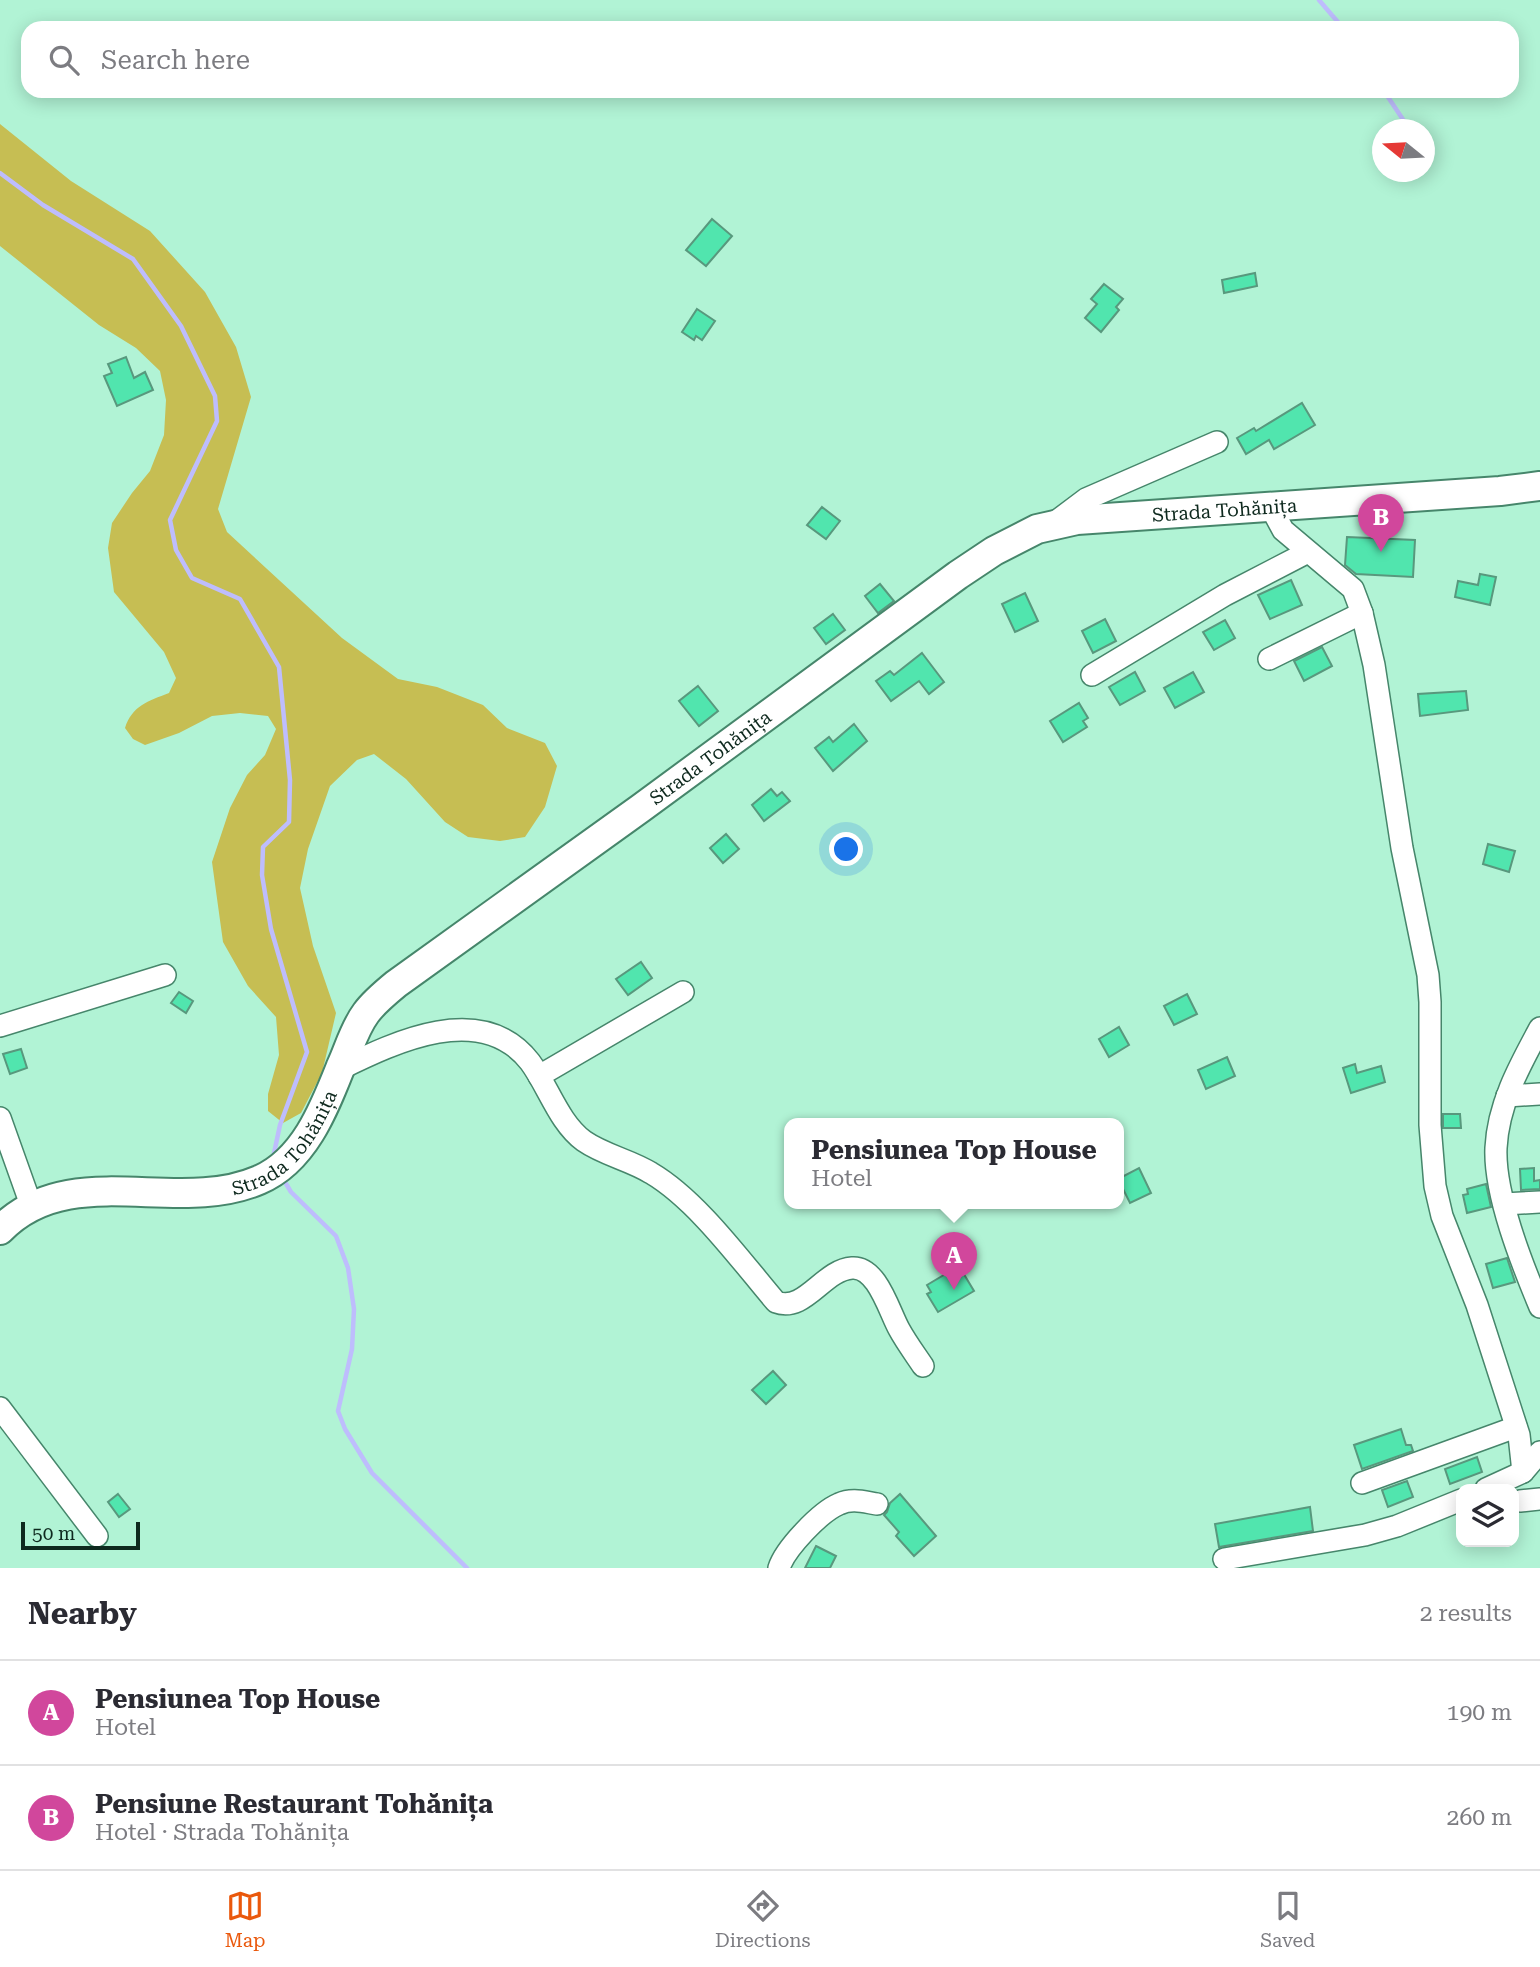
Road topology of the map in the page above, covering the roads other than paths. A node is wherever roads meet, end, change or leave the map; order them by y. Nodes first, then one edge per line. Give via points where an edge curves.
1 (1217, 442) dead end
2 (1540, 486) edge
3 (1276, 506) junction
4 (1052, 524) junction
5 (1308, 552) junction
6 (1362, 613) junction
7 (1269, 659) dead end
8 (1092, 675) dead end
9 (165, 975) dead end
10 (683, 992) dead end
11 (0, 1026) edge
12 (1540, 1028) edge
13 (340, 1069) junction
14 (539, 1076) junction
15 (1540, 1094) edge
16 (1507, 1096) junction
17 (0, 1118) edge
18 (1540, 1202) edge
19 (1504, 1204) junction
20 (31, 1205) junction
21 (0, 1230) edge
22 (1537, 1295) edge
23 (923, 1366) dead end
24 (0, 1408) edge
25 (1516, 1427) junction
26 (1540, 1452) edge
27 (1522, 1472) junction
28 (1362, 1483) dead end
29 (1497, 1484) edge
30 (1456, 1502) edge
31 (877, 1504) dead end
32 (97, 1536) dead end
33 (1224, 1559) dead end
34 (779, 1568) edge

1 - 4 street via 1086,499
2 - 3 main road, Strada Tohănița
3 - 4 main road, Strada Tohănița
3 - 5 street via 1278,524
4 - 13 main road, Strada Tohănița via 1017,539 947,582 396,984 365,1015
5 - 6 street via 1353,589
5 - 8 street via 1225,595
6 - 7 street
6 - 25 street via 1428,975 1435,1186
9 - 11 street
10 - 14 street
12 - 16 street
13 - 14 street via 424,1034 465,1030 506,1041
13 - 20 main road, Strada Tohănița via 304,1143 261,1180 225,1190 63,1194
14 - 23 street via 583,1141 652,1173 678,1192 776,1302 794,1304 834,1272 859,1268 875,1281 899,1331
15 - 16 street
16 - 19 street via 1496,1148
17 - 20 street
18 - 19 street
19 - 22 street
20 - 21 main road, Strada Tohănița
24 - 32 street
25 - 27 street
25 - 28 street
26 - 27 street
27 - 29 street
30 - 33 street via 1365,1535
31 - 34 street via 839,1503 788,1551

